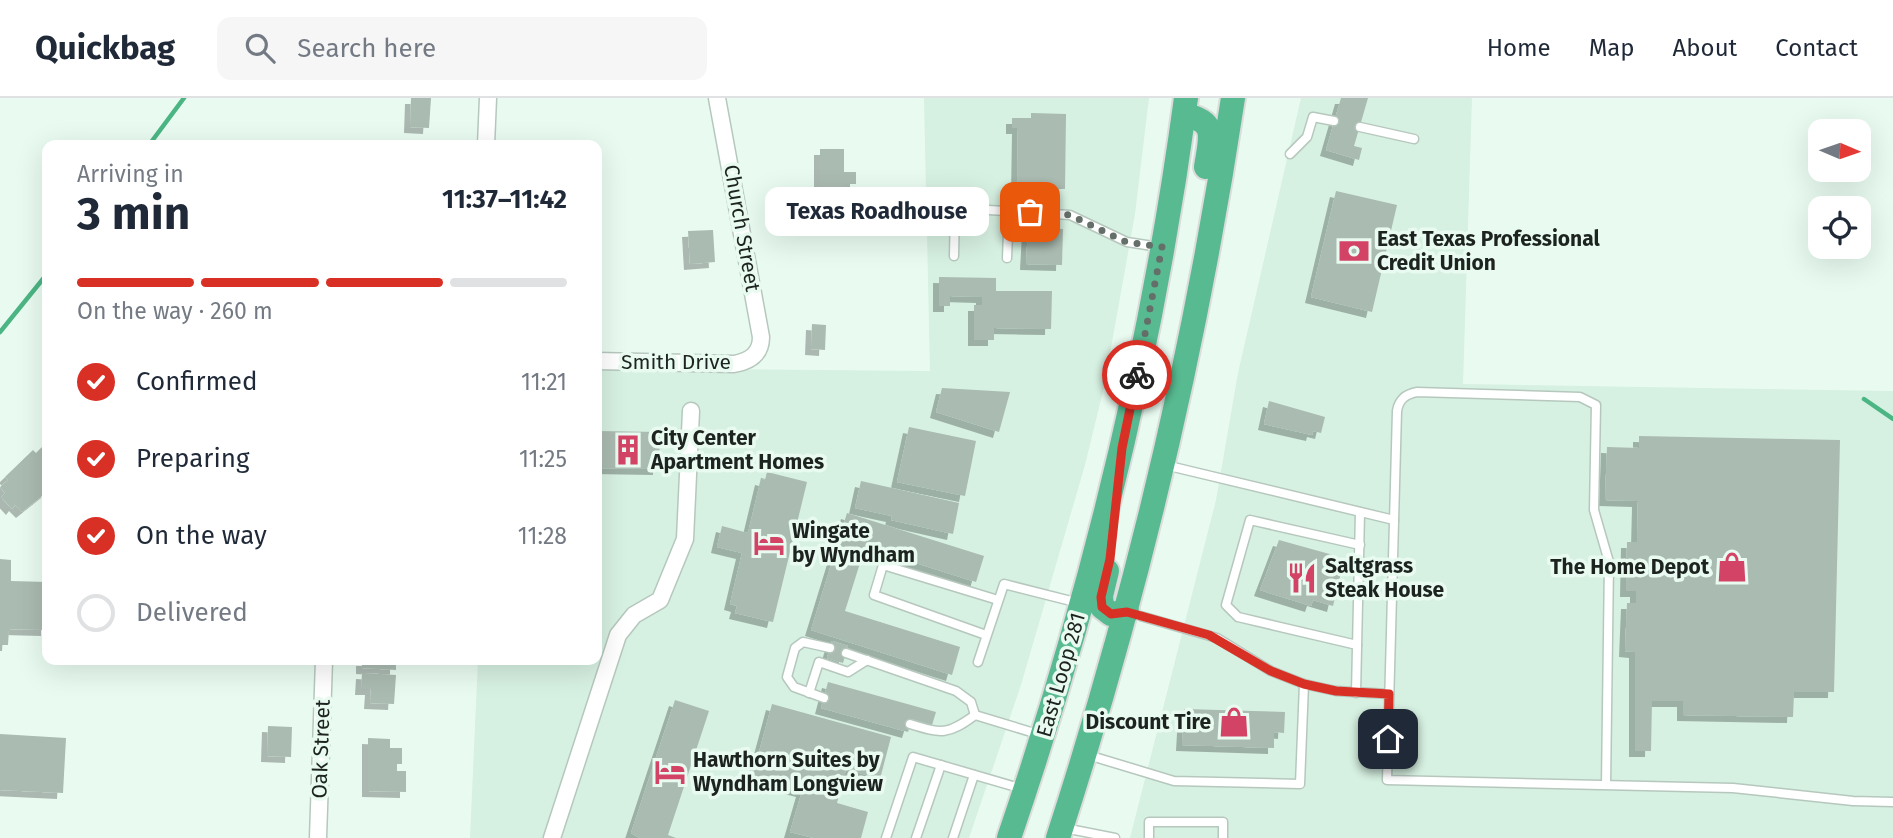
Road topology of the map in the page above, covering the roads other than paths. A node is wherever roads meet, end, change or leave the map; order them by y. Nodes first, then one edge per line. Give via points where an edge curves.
1 (488, 98) edge
2 (717, 98) edge
3 (1233, 98) edge
4 (1185, 107) edge
5 (1334, 121) dead end
6 (1360, 127) dead end
7 (1414, 139) dead end
8 (486, 140) edge
9 (1290, 154) dead end
10 (1009, 210) junction
11 (1162, 247) junction
12 (954, 256) dead end
13 (1007, 258) dead end
14 (1199, 303) junction
15 (754, 356) joint
16 (602, 361) edge
17 (691, 411) dead end
18 (1122, 448) junction
19 (1164, 465) junction
20 (1360, 512) junction
21 (1394, 520) junction
22 (1360, 545) junction
23 (999, 600) junction
24 (1082, 604) junction
25 (1127, 612) junction
26 (986, 635) junction
27 (1357, 645) junction
28 (830, 648) dead end
29 (846, 653) dead end
30 (867, 660) junction
31 (978, 662) dead end
32 (324, 665) edge
33 (1304, 684) junction
34 (809, 692) junction
35 (1356, 693) junction
36 (1389, 694) junction
37 (824, 698) dead end
38 (975, 715) junction
39 (910, 724) dead end
40 (1043, 736) junction
41 (1085, 754) junction
42 (941, 765) junction
43 (974, 775) junction
44 (1606, 785) junction
45 (1026, 790) junction
46 (1893, 802) edge
47 (1059, 833) edge
48 (318, 838) edge
49 (552, 838) edge
50 (886, 838) edge
51 (916, 838) edge
52 (953, 838) edge
53 (1009, 838) edge
54 (1115, 838) edge
55 (1149, 838) edge
56 (1223, 838) edge

1 - 8 street
2 - 15 street, Church Street via 761,337
3 - 14 highway
4 - 11 highway, East Loop 281
4 - 14 highway via 1210,132 1199,207
5 - 9 lane via 1313,117 1307,137
6 - 7 lane
10 - 11 lane via 1070,215 1126,242
10 - 12 lane via 955,208
10 - 13 lane
11 - 18 highway, East Loop 281
14 - 19 highway
15 - 16 street, Smith Drive via 734,364
17 - 49 street via 685,539 660,600 634,615 618,635
18 - 24 highway, East Loop 281
18 - 25 highway via 1110,559 1100,600 1108,612
19 - 20 lane
19 - 25 highway
20 - 21 lane
20 - 22 lane
21 - 36 lane
21 - 44 lane via 1396,411 1408,394 1580,397 1594,402 1594,510 1609,562
22 - 27 lane
22 - 27 lane via 1250,520 1226,605 1238,617
23 - 24 lane via 1004,584
23 - 26 lane
23 - 26 lane via 883,565 874,595
24 - 40 highway, East Loop 281
25 - 33 lane via 1217,638 1263,667
25 - 41 highway
26 - 31 lane
27 - 35 lane
28 - 34 lane via 813,642 795,648 787,677 794,687
29 - 30 lane
30 - 34 lane via 848,672 819,662
30 - 38 lane via 956,691 971,702
32 - 48 street, Oak Street
33 - 35 lane
33 - 41 lane via 1300,784 1174,781
34 - 37 lane
35 - 36 lane
36 - 44 lane via 1387,780
38 - 39 lane via 943,733
38 - 40 lane
40 - 45 highway, East Loop 281
41 - 47 highway
42 - 43 lane
42 - 50 lane via 913,757
42 - 51 lane
43 - 45 lane
43 - 52 lane
44 - 46 lane via 1733,788
45 - 53 highway, East Loop 281
47 - 54 lane
55 - 56 lane via 1149,822 1223,822

